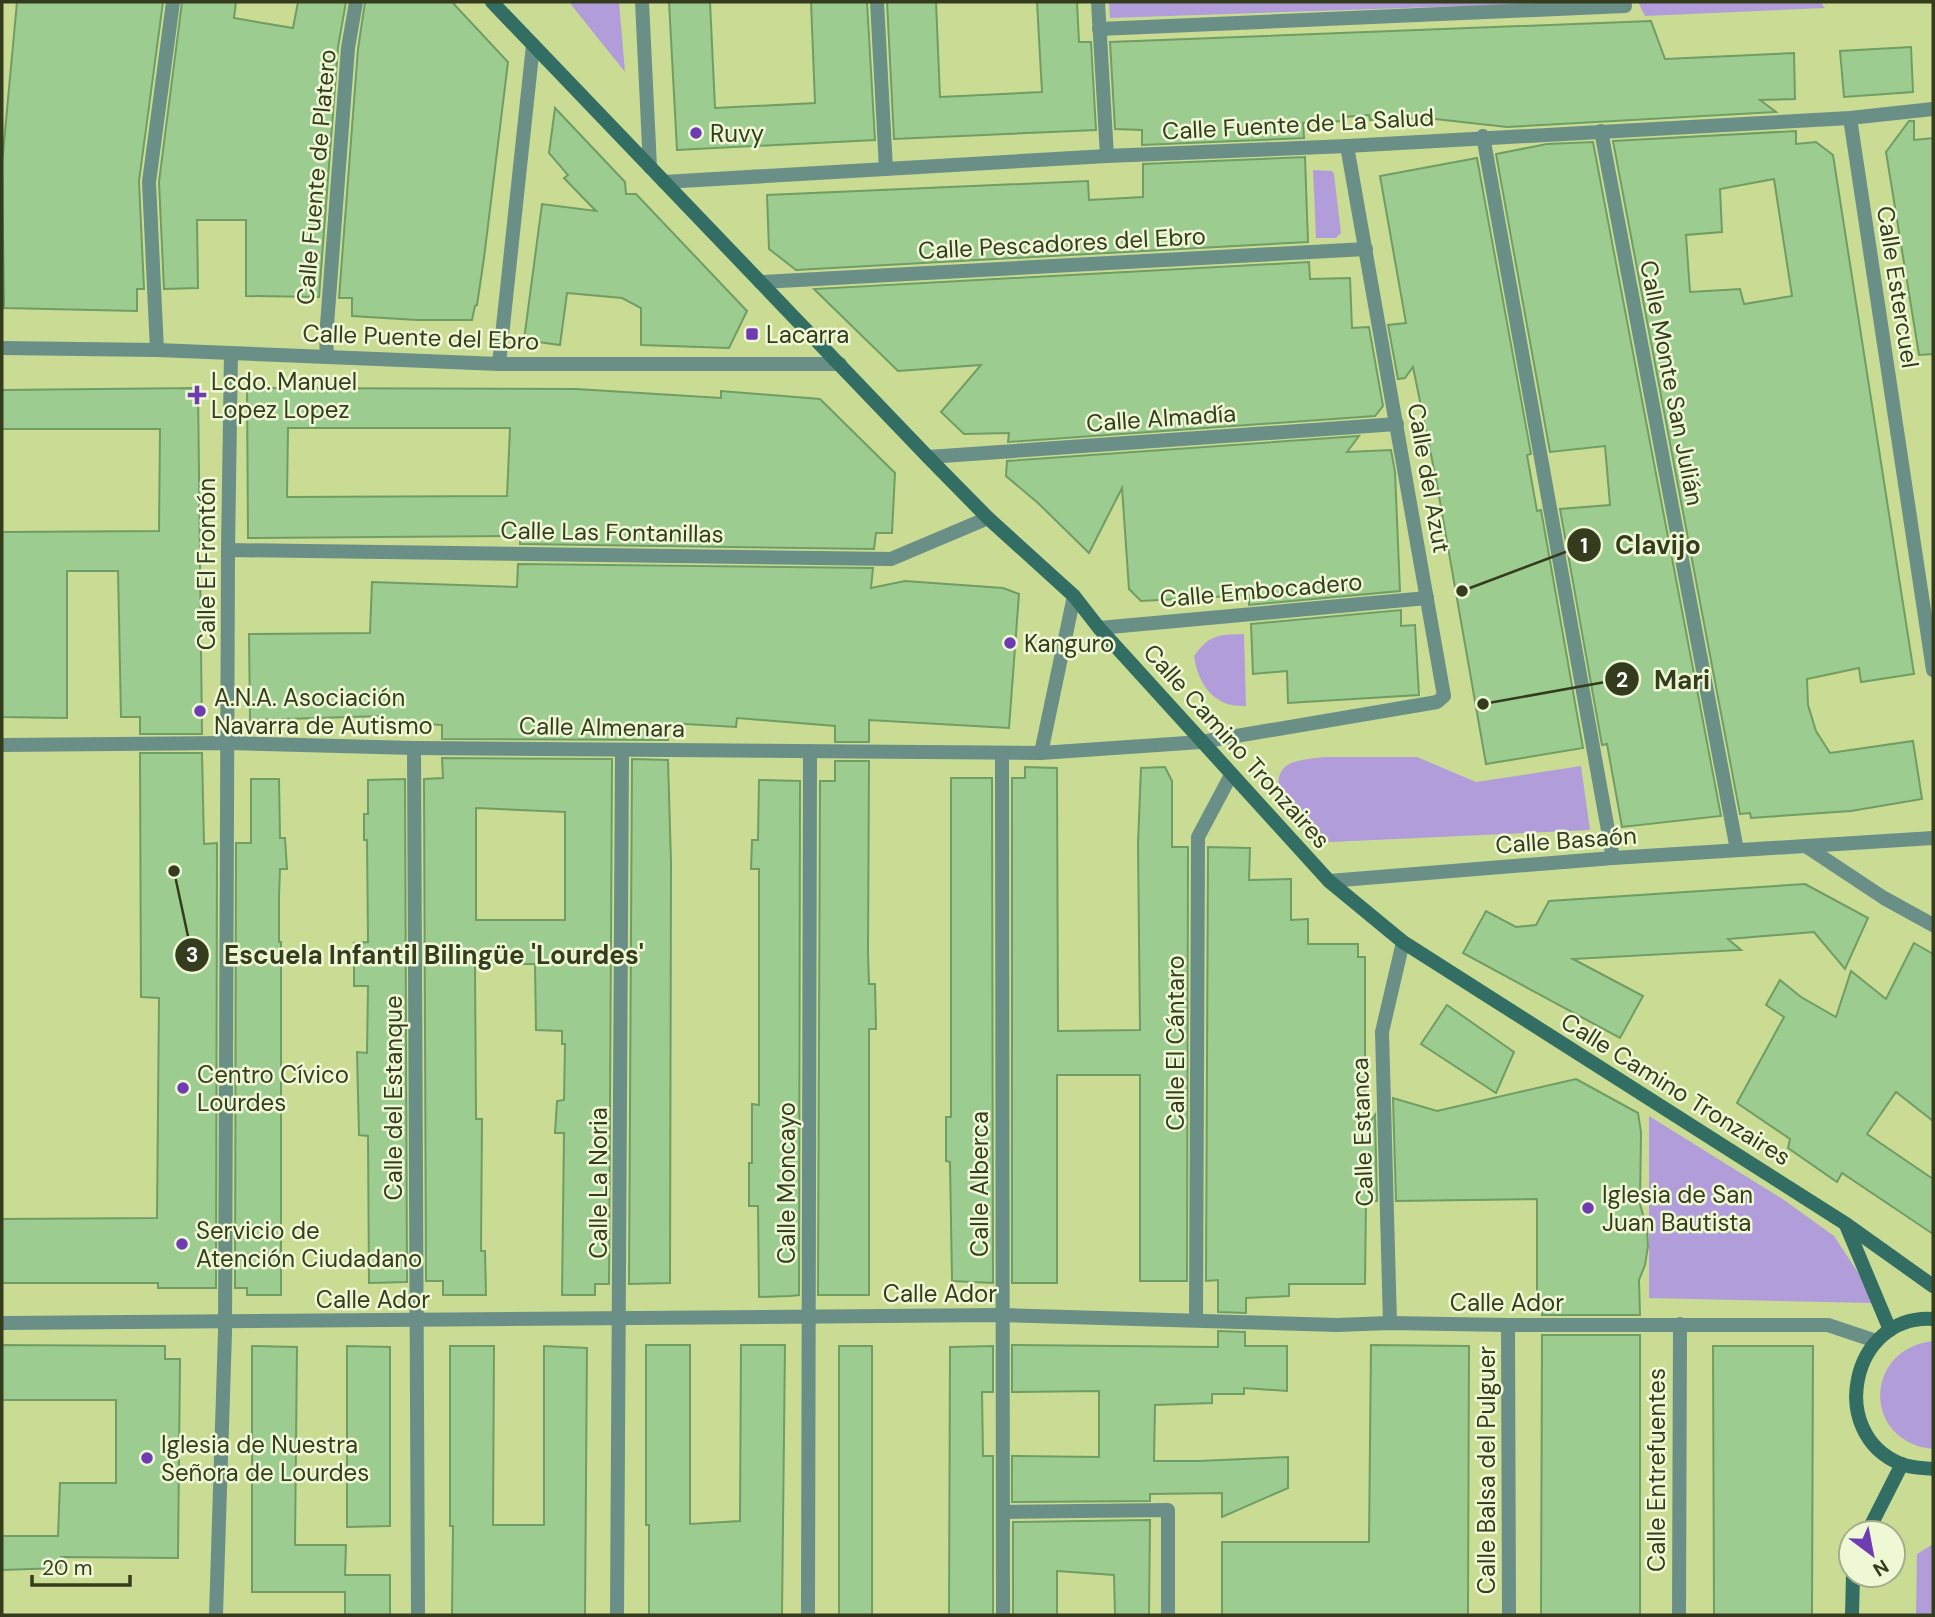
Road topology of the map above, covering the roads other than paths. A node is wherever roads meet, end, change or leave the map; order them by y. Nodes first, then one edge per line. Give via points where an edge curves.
1 (173, 2) edge
2 (356, 2) edge
3 (492, 2) edge
4 (642, 2) edge
5 (877, 2) edge
6 (1098, 2) edge
7 (1623, 2) edge
8 (1099, 29) junction
9 (533, 45) junction
10 (1933, 109) edge
11 (1850, 118) junction
12 (1601, 131) junction
13 (1483, 136) junction
14 (1347, 146) junction
15 (1107, 156) junction
16 (650, 167) junction
17 (886, 169) junction
18 (664, 182) junction
19 (1366, 249) junction
20 (760, 282) junction
21 (2, 348) edge
22 (156, 350) junction
23 (231, 353) junction
24 (327, 356) junction
25 (499, 364) junction
26 (840, 364) junction
27 (1397, 424) junction
28 (928, 457) junction
29 (988, 518) junction
30 (228, 550) junction
31 (1074, 596) junction
32 (1427, 598) junction
33 (1099, 628) junction
34 (1933, 670) edge
35 (1201, 742) junction
36 (228, 743) junction
37 (2, 745) edge
38 (414, 748) junction
39 (622, 750) junction
40 (810, 752) junction
41 (1002, 753) junction
42 (1041, 753) junction
43 (1231, 775) junction
44 (1933, 838) edge
45 (1807, 847) junction
46 (1737, 850) junction
47 (1612, 858) junction
48 (1329, 881) junction
49 (1933, 925) edge
50 (1403, 942) junction
51 (1846, 1224) junction
52 (1933, 1286) edge
53 (1002, 1315) junction
54 (808, 1317) junction
55 (620, 1319) junction
56 (1933, 1319) edge
57 (1196, 1320) junction
58 (417, 1321) junction
59 (225, 1323) junction
60 (1390, 1323) junction
61 (2, 1324) edge
62 (1680, 1324) junction
63 (1508, 1325) junction
64 (1890, 1330) junction
65 (1876, 1341) junction
66 (1902, 1464) junction
67 (1933, 1469) edge
68 (1003, 1512) junction
69 (1874, 1519) edge
70 (1853, 1589) edge
71 (216, 1615) edge
72 (418, 1615) edge
73 (617, 1615) edge
74 (808, 1615) edge
75 (1003, 1615) edge
76 (1168, 1615) edge
77 (1509, 1615) edge
78 (1679, 1615) edge
79 (1853, 1615) edge

1 - 22 street via 149,182
2 - 24 street, Calle Fuente de Platero via 348,48
3 - 9 street, Calle Camino Tronzaires
4 - 16 street
5 - 17 street
6 - 8 street
7 - 8 street via 1625,6
8 - 15 street
9 - 16 street, Calle Camino Tronzaires
9 - 25 street
10 - 11 street, Calle Fuente de La Salud
11 - 12 street, Calle Fuente de La Salud
11 - 34 street, Calle Estercuel
12 - 13 street, Calle Fuente de La Salud
12 - 46 street, Calle Monte San Julián
13 - 14 street, Calle Fuente de La Salud
13 - 47 street
14 - 15 street, Calle Fuente de La Salud
14 - 19 street, Calle del Azut
15 - 17 street, Calle Fuente de La Salud
16 - 18 street, Calle Camino Tronzaires
17 - 18 street, Calle Fuente de La Salud
18 - 20 street, Calle Camino Tronzaires
19 - 20 street, Calle Pescadores del Ebro
19 - 27 street, Calle del Azut
20 - 26 street, Calle Camino Tronzaires
21 - 22 street, Calle Puente del Ebro
22 - 23 street, Calle Puente del Ebro
23 - 24 street, Calle Puente del Ebro
23 - 30 street, Calle El Frontón
24 - 25 street, Calle Puente del Ebro
25 - 26 street, Calle Puente del Ebro
26 - 28 street, Calle Camino Tronzaires
27 - 28 street, Calle Almadía
27 - 32 street, Calle del Azut
28 - 29 street, Calle Camino Tronzaires
29 - 30 street, Calle Las Fontanillas via 891,559
29 - 31 street, Calle Camino Tronzaires
30 - 36 street, Calle El Frontón
31 - 33 street, Calle Camino Tronzaires
31 - 42 street
32 - 33 street, Calle Embocadero
32 - 35 street, Calle del Azut via 1444,696 1437,702
33 - 35 street, Calle Camino Tronzaires
35 - 42 street, Calle Almenara
35 - 43 street, Calle Camino Tronzaires
36 - 37 street, Calle Almenara
36 - 38 street, Calle Almenara
36 - 59 street, Calle El Frontón
38 - 39 street, Calle Almenara
38 - 58 street, Calle del Estanque
39 - 40 street, Calle Almenara
39 - 55 street, Calle La Noria
40 - 41 street, Calle Almenara
40 - 54 street, Calle Moncayo
41 - 42 street, Calle Almenara
41 - 53 street, Calle Alberca
43 - 48 street, Calle Camino Tronzaires
43 - 57 street, Calle El Cántaro via 1199,836
44 - 45 street, Calle Basaón
45 - 46 street, Calle Basaón
45 - 49 street
46 - 47 street, Calle Basaón
47 - 48 street, Calle Basaón
48 - 50 street, Calle Camino Tronzaires
50 - 51 street, Calle Camino Tronzaires
50 - 60 street, Calle Estanca via 1382,1032
51 - 52 street, Calle Camino Tronzaires
51 - 64 street
53 - 54 street, Calle Ador
53 - 57 street, Calle Ador
53 - 68 street, Calle Alberca
54 - 55 street, Calle Ador
54 - 74 street, Calle Moncayo
55 - 58 street, Calle Ador
55 - 73 street, Calle La Noria
56 - 64 street via 1907,1322
57 - 60 street, Calle Ador
58 - 59 street, Calle Ador
58 - 72 street, Calle del Estanque
59 - 61 street, Calle Ador
59 - 71 street, Calle El Frontón
60 - 63 street, Calle Ador
62 - 63 street, Calle Ador
62 - 65 street, Calle Ador via 1828,1325
62 - 78 street, Calle Entrefuentes
63 - 77 street, Calle Balsa del Pulguer
64 - 65 street
65 - 66 street via 1862,1362 1856,1409 1865,1432 1881,1451
66 - 67 street
66 - 69 street
68 - 75 street, Calle Alberca
68 - 76 street via 1168,1510
70 - 79 street

